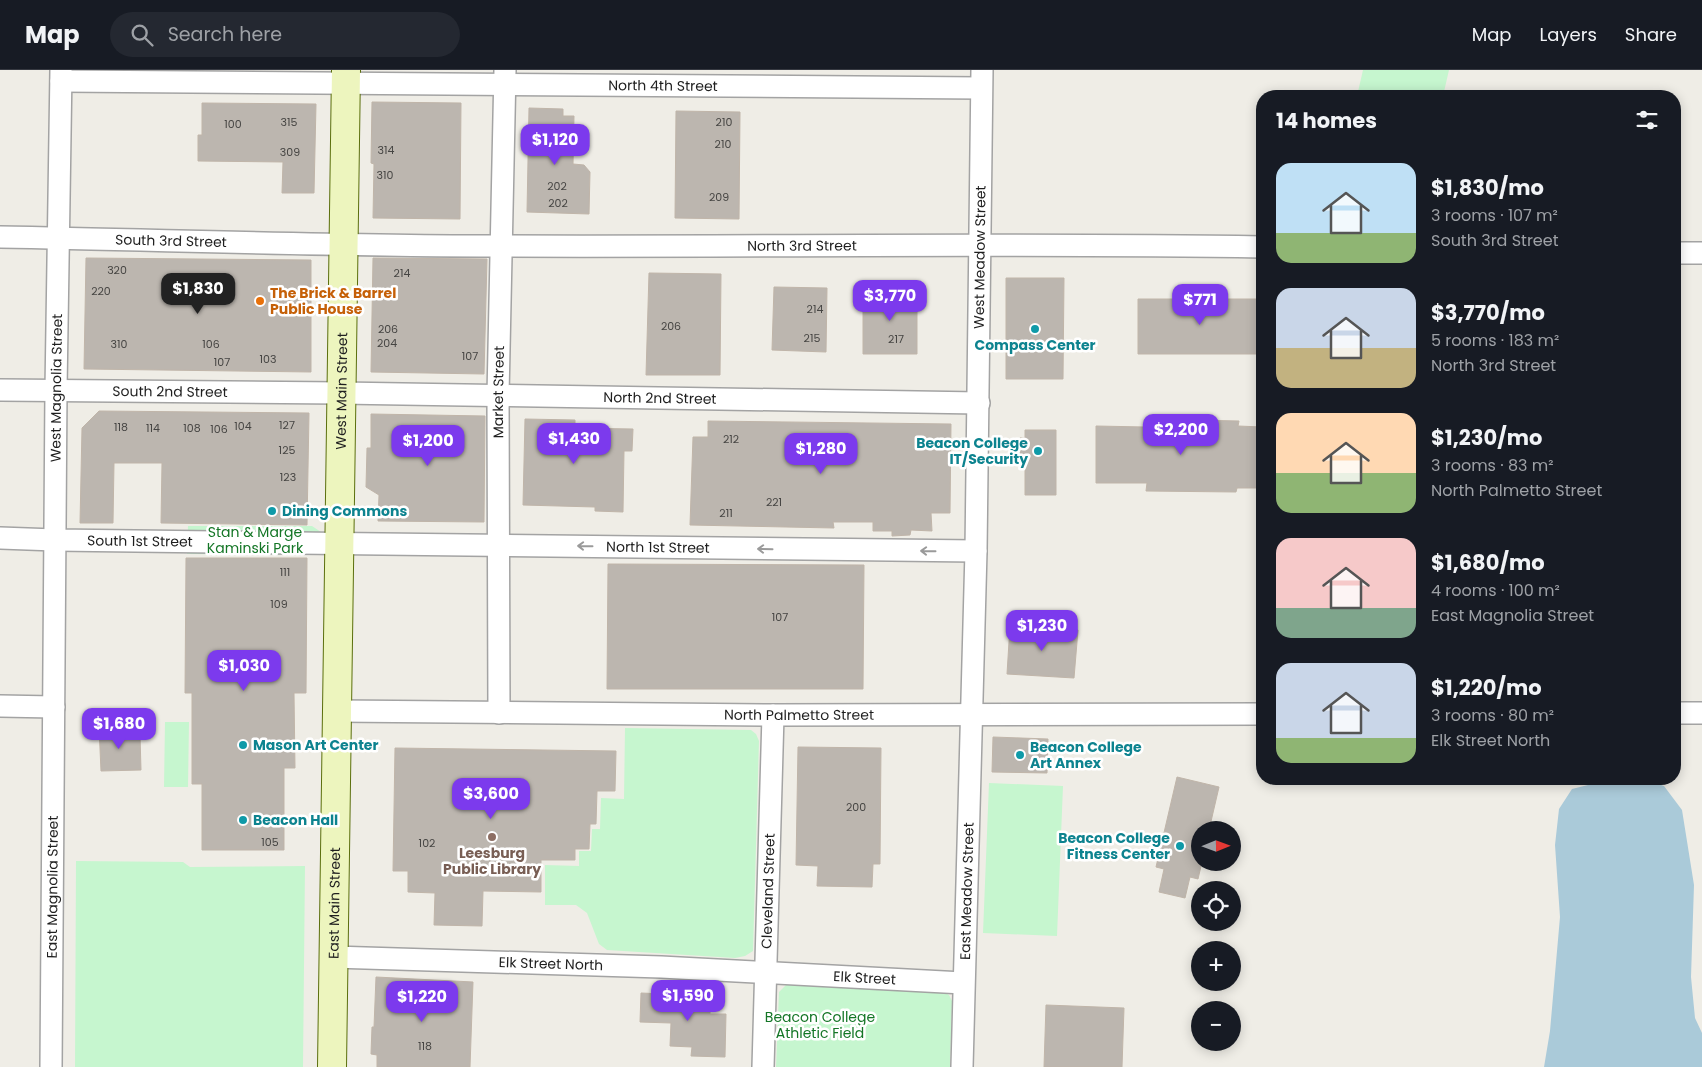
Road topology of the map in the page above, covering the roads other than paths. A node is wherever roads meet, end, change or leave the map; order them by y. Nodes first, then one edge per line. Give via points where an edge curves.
1 (61, 76) edge
2 (346, 76) edge
3 (504, 77) edge
4 (981, 79) edge
5 (0, 237) edge
6 (58, 238) junction
7 (980, 244) junction
8 (343, 245) junction
9 (501, 246) junction
10 (1256, 247) edge
11 (1681, 253) edge
12 (1702, 254) edge
13 (0, 390) edge
14 (56, 390) junction
15 (341, 392) junction
16 (498, 395) junction
17 (978, 403) junction
18 (0, 538) edge
19 (55, 540) junction
20 (339, 543) junction
21 (498, 545) junction
22 (976, 551) junction
23 (0, 706) edge
24 (54, 707) junction
25 (337, 710) junction
26 (499, 713) junction
27 (1681, 713) edge
28 (1702, 713) edge
29 (971, 714) junction
30 (1256, 714) edge
31 (773, 715) junction
32 (333, 957) junction
33 (766, 972) junction
34 (963, 984) junction
35 (51, 1067) edge
36 (332, 1067) edge
37 (763, 1067) edge
38 (962, 1067) edge

1 - 2 street, North 4th Street
1 - 6 street, West Magnolia Street
2 - 3 street, North 4th Street
2 - 8 main road, West Main Street
3 - 4 street, North 4th Street via 642,87
3 - 9 street, Market Street
4 - 7 street, West Meadow Street
5 - 6 street, South 3rd Street
6 - 8 street, South 3rd Street
6 - 14 street, West Magnolia Street
7 - 9 street, North 3rd Street
7 - 10 street, North 3rd Street
7 - 17 street, West Meadow Street
8 - 9 street, North 3rd Street
8 - 15 main road, West Main Street
9 - 16 street, Market Street
11 - 12 street
13 - 14 street, South 2nd Street
14 - 15 street, South 2nd Street
14 - 19 street, West Magnolia Street
15 - 16 street, North 2nd Street
15 - 20 main road, West Main Street
16 - 17 street, North 2nd Street
16 - 21 street, Market Street
17 - 22 street, West Meadow Street
18 - 19 street, South 1st Street
19 - 20 street, South 1st Street
19 - 24 street, West Magnolia Street
20 - 21 street, North 1st Street
20 - 25 main road, West Main Street
22 -> 21 street, North 1st Street
21 - 26 street, Market Street
22 - 29 street, West Meadow Street
23 - 24 street
24 - 35 street, East Magnolia Street
25 - 26 street, North Palmetto Street
25 - 32 main road, East Main Street
26 - 31 street, North Palmetto Street
27 - 28 street
29 - 30 street, North Palmetto Street
29 - 31 street, North Palmetto Street
29 - 34 street, East Meadow Street
31 - 33 street, Cleveland Street
32 - 33 street, Elk Street North
32 - 36 main road, East Main Street
33 - 34 street, Elk Street
33 - 37 street, Cleveland Street
34 - 38 street, East Meadow Street

